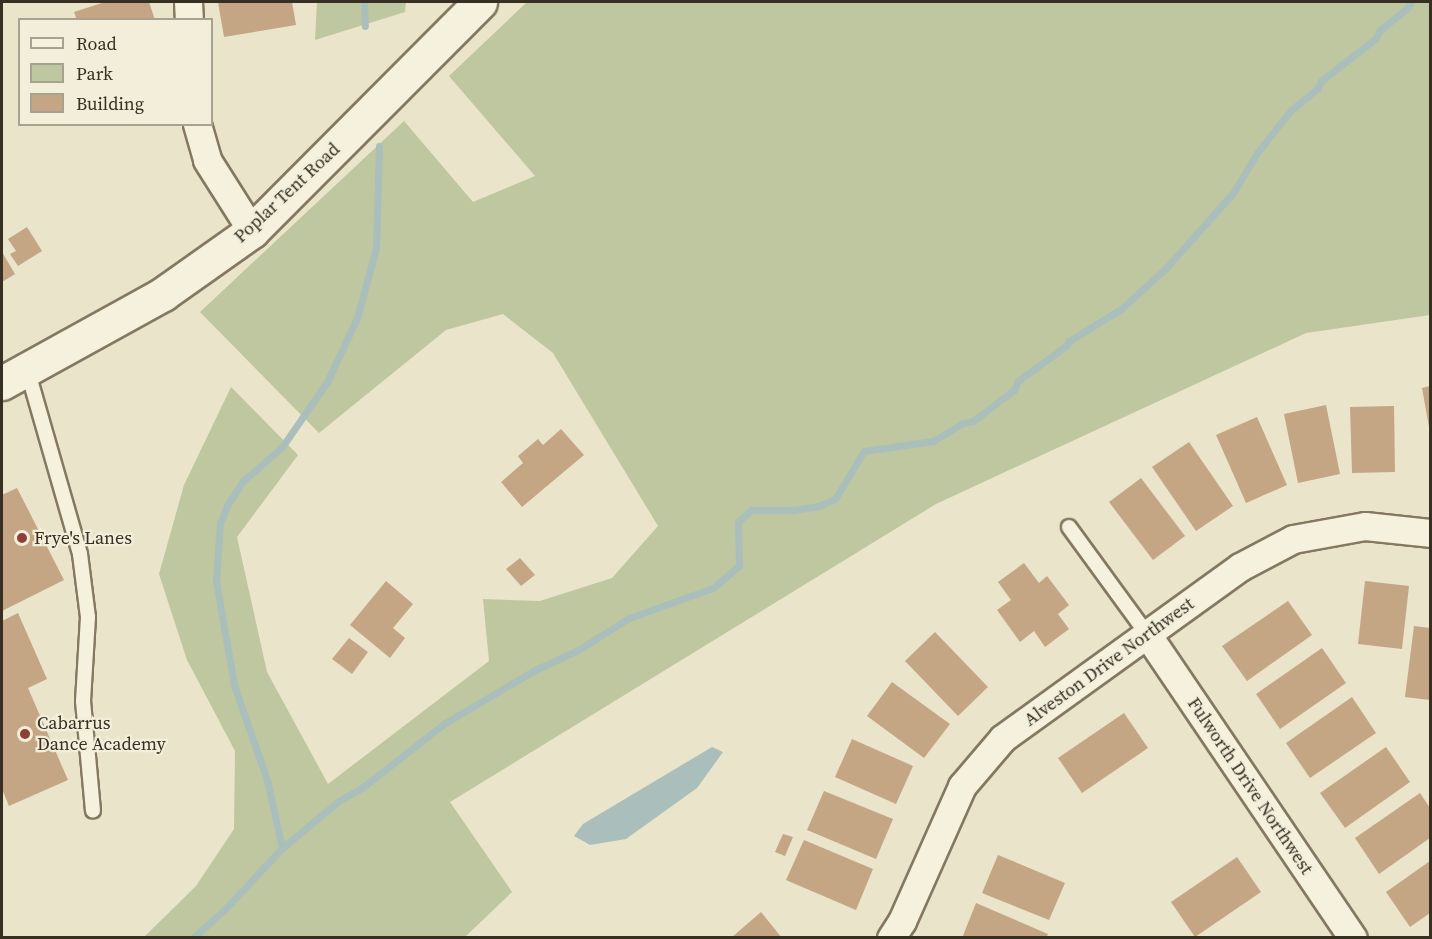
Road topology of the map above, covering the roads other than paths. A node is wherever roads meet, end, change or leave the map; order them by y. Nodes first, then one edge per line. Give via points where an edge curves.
1 (188, 2) edge
2 (480, 2) edge
3 (189, 18) edge
4 (198, 126) edge
5 (252, 231) junction
6 (14, 376) edge
7 (1069, 527) dead end
8 (1431, 532) edge
9 (1147, 634) junction
10 (93, 811) dead end
11 (891, 938) edge
12 (1353, 938) edge

1 - 3 street
2 - 5 main road, Poplar Tent Road
4 - 5 street via 207,160
5 - 6 main road, Poplar Tent Road via 163,294
6 - 10 lane via 80,554 88,617 83,701
7 - 9 lane
8 - 9 street, Alveston Drive Northwest via 1365,526 1293,539 1240,567
9 - 11 street, Alveston Drive Northwest via 1003,738 962,786
9 - 12 street, Fulworth Drive Northwest

